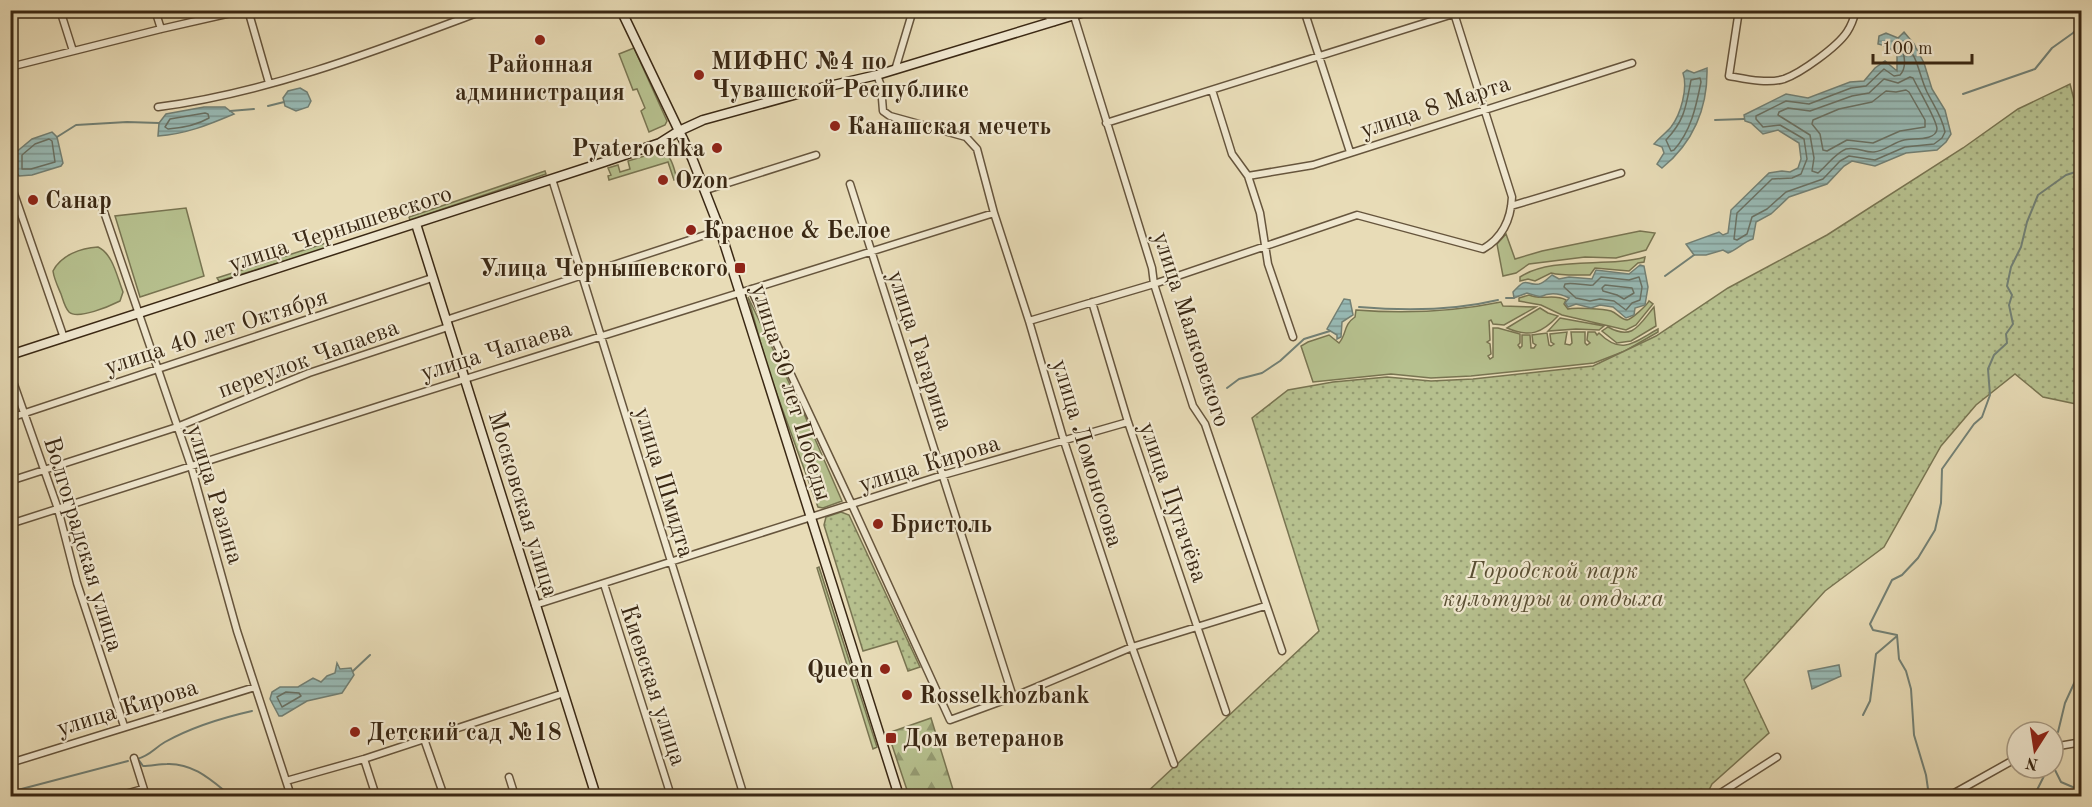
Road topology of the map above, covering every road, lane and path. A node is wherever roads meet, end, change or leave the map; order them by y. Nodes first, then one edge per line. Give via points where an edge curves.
1 (60, 10) edge
2 (155, 10) edge
3 (246, 10) edge
4 (485, 10) edge
5 (621, 10) edge
6 (913, 10) edge
7 (1042, 10) edge
8 (1091, 10) edge
9 (1304, 10) edge
10 (1466, 10) edge
11 (1739, 10) edge
12 (1856, 10) edge
13 (1453, 12) edge
14 (1074, 16) junction
15 (1054, 22) junction
16 (162, 29) junction
17 (73, 51) junction
18 (1318, 56) junction
19 (1632, 63) dead end
20 (10, 67) edge
21 (895, 70) junction
22 (878, 75) junction
23 (269, 83) junction
24 (1212, 90) junction
25 (158, 107) dead end
26 (1484, 109) junction
27 (1106, 123) junction
28 (679, 131) junction
29 (1350, 152) junction
30 (816, 155) dead end
31 (1622, 173) dead end
32 (1248, 176) junction
33 (552, 179) junction
34 (10, 182) edge
35 (850, 184) dead end
36 (706, 190) junction
37 (101, 203) dead end
38 (1511, 206) junction
39 (994, 213) junction
40 (416, 224) junction
41 (720, 230) junction
42 (1265, 247) junction
43 (870, 251) junction
44 (582, 275) junction
45 (432, 279) junction
46 (1154, 284) junction
47 (751, 290) junction
48 (741, 293) junction
49 (1092, 303) junction
50 (139, 314) junction
51 (1029, 321) junction
52 (447, 324) junction
53 (602, 336) junction
54 (1293, 337) dead end
55 (64, 338) junction
56 (10, 355) edge
57 (157, 369) junction
58 (10, 373) edge
59 (464, 379) junction
60 (24, 413) junction
61 (10, 418) edge
62 (1128, 422) junction
63 (177, 427) junction
64 (1064, 441) junction
65 (191, 466) junction
66 (44, 470) junction
67 (943, 476) junction
68 (10, 481) edge
69 (852, 505) junction
70 (58, 509) junction
71 (811, 517) junction
72 (10, 524) edge
73 (672, 561) junction
74 (603, 584) junction
75 (535, 605) junction
76 (1265, 606) junction
77 (1198, 625) junction
78 (1132, 647) junction
79 (1282, 651) dead end
80 (255, 687) junction
81 (564, 693) junction
82 (1013, 697) junction
83 (1226, 712) dead end
84 (124, 726) junction
85 (424, 739) junction
86 (2080, 742) edge
87 (2065, 745) edge
88 (2082, 750) edge
89 (1777, 757) dead end
90 (134, 758) dead end
91 (364, 759) junction
92 (10, 763) edge
93 (1174, 764) dead end
94 (2005, 765) edge
95 (508, 777) dead end
96 (286, 781) junction
97 (143, 789) junction
98 (118, 796) edge
99 (146, 796) edge
100 (291, 796) edge
101 (376, 796) edge
102 (444, 796) edge
103 (515, 796) edge
104 (596, 796) edge
105 (671, 796) edge
106 (744, 796) edge
107 (899, 796) edge
108 (1716, 796) edge
109 (1949, 796) edge

1 - 17 street
2 - 16 street
3 - 16 street
3 - 23 street
4 - 23 street via 342,62
5 - 28 street, улица 30 лет Победы
6 - 21 street
7 - 15 street
8 - 14 street, улица Чернышевского
9 - 18 street
10 - 13 street
11 - 12 street via 1729,76 1770,81 1795,74 1834,45 1846,34
13 - 18 street
13 - 26 street
14 - 15 street, улица Чернышевского
14 - 27 street, улица Маяковского
15 - 21 street, улица Чернышевского
16 - 17 street
17 - 20 street
18 - 24 street
18 - 29 street
19 - 26 street, улица 8 Марта
21 - 22 street, улица Чернышевского
22 - 28 street, улица Чернышевского via 725,113
22 - 39 street, улица Ломоносова via 883,111 966,137 977,149
23 - 25 street via 198,102
24 - 27 street
24 - 32 street via 1233,154
26 - 29 street, улица 8 Марта
26 - 38 street via 1512,197
27 - 46 street, улица Маяковского
28 - 33 street, улица Чернышевского via 660,143
28 - 36 street, улица 30 лет Победы
29 - 32 street, улица 8 Марта via 1313,165
30 - 36 street
31 - 38 street
32 - 42 street via 1260,213
33 - 40 street, улица Чернышевского
33 - 44 street, улица Шмидта
34 - 55 street
35 - 43 street, улица Гагарина
36 - 41 street, улица 30 лет Победы
37 - 50 street, улица Разина
38 - 42 street via 1495,242 1483,249 1357,215
39 - 43 street, улица Чапаева
39 - 51 street, улица Ломоносова
40 - 45 street, Московская улица
40 - 50 street, улица Чернышевского
41 - 44 street, переулок Чапаева
41 - 48 street, улица 30 лет Победы
42 - 46 street
42 - 54 street
43 - 47 street, улица Чапаева
43 - 67 street, улица Гагарина
44 - 52 street, переулок Чапаева
44 - 53 street, улица Шмидта
45 - 52 street, Московская улица
45 - 57 street, улица 40 лет Октября
46 - 49 street
46 - 76 street, улица Маяковского
47 - 48 street, улица Чапаева
47 - 69 street, улица 30 лет Победы
48 - 53 street, улица Чапаева
48 - 71 street, улица 30 лет Победы
49 - 51 street
49 - 62 street, улица Пугачёва
50 - 55 street, улица Чернышевского
50 - 57 street, улица Разина
51 - 64 street, улица Ломоносова
52 - 59 street, Московская улица
52 - 63 street, переулок Чапаева via 309,373
53 - 59 street, улица Чапаева
53 - 73 street, улица Шмидта
55 - 56 street, улица Чернышевского
57 - 60 street, улица 40 лет Октября
57 - 63 street, улица Разина
58 - 60 street, Волгоградская улица
59 - 65 street, улица Чапаева
59 - 75 street, Московская улица
60 - 61 street, улица 40 лет Октября
60 - 66 street, Волгоградская улица
62 - 64 street, улица Кирова
62 - 77 street, улица Пугачёва
63 - 65 street, улица Разина
63 - 66 street, переулок Чапаева
64 - 67 street, улица Кирова
64 - 78 street, улица Ломоносова
65 - 70 street, улица Чапаева
65 - 80 street, улица Разина
66 - 68 street, переулок Чапаева
66 - 70 street, Волгоградская улица
67 - 69 street, улица Кирова
67 - 82 street, улица Гагарина
69 - 71 street, улица Кирова
69 - 82 street, улица 30 лет Победы via 950,720
70 - 72 street, улица Чапаева
70 - 84 street, Волгоградская улица via 76,583
71 - 73 street, улица Кирова
71 - 107 street, улица 30 лет Победы
73 - 74 street, улица Кирова
73 - 106 street, улица Шмидта
74 - 75 street, улица Кирова
74 - 105 street, Киевская улица
75 - 81 street, Московская улица
76 - 77 street
76 - 79 street, улица Маяковского
77 - 78 street
77 - 83 street, улица Пугачёва
78 - 82 street
78 - 93 street, улица Ломоносова
80 - 84 street, улица Кирова
80 - 96 street, улица Разина
81 - 85 street
81 - 104 street, Московская улица
84 - 92 street, улица Кирова
85 - 91 street
85 - 102 street
86 - 87 street
86 - 88 street
89 - 108 street
90 - 97 street
91 - 96 street
91 - 101 street
94 - 109 street
95 - 103 street
96 - 100 street, улица Разина
97 - 98 street
97 - 99 street

